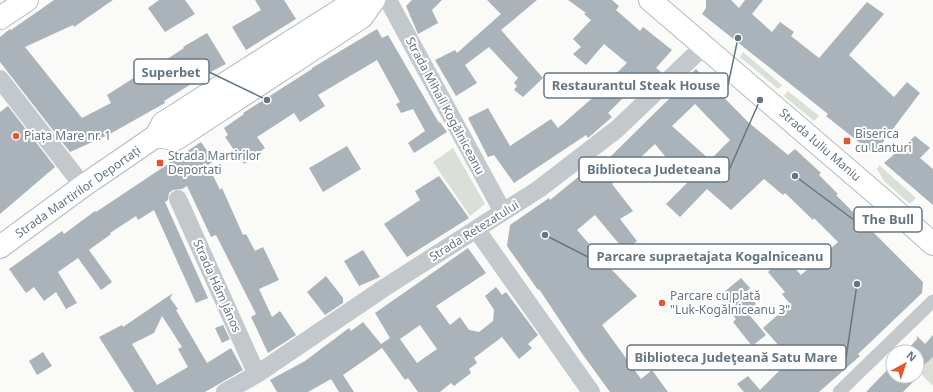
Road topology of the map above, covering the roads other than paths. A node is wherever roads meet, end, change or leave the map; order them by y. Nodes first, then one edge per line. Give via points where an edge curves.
1 (27, 0) edge
2 (365, 0) edge
3 (374, 0) edge
4 (388, 0) edge
5 (650, 0) edge
6 (0, 18) edge
7 (704, 46) junction
8 (0, 79) edge
9 (156, 136) junction
10 (83, 186) junction
11 (178, 198) dead end
12 (503, 212) junction
13 (476, 229) junction
14 (933, 244) edge
15 (0, 247) edge
16 (933, 301) edge
17 (253, 382) edge
18 (225, 392) edge
19 (591, 392) edge
20 (840, 392) edge

1 - 6 main road
2 - 9 main road, Strada Martirilor Deportați via 350,4 163,123
3 - 9 main road via 362,17 176,139
4 - 12 street, Strada Mihail Kogălniceanu
5 - 7 main road, Strada Iuliu Maniu
7 - 12 street, Strada Retezatului via 617,129 539,189
7 - 14 main road, Strada Iuliu Maniu
8 - 10 street
9 - 10 main road, Strada Martirilor Deportați
10 - 15 main road, Strada Martirilor Deportați
11 - 17 street, Strada Hám János via 254,368
12 - 13 street, Strada Retezatului
13 - 17 street, Strada Retezatului via 384,288
13 - 19 street
16 - 20 street
17 - 18 street, Strada Retezatului

